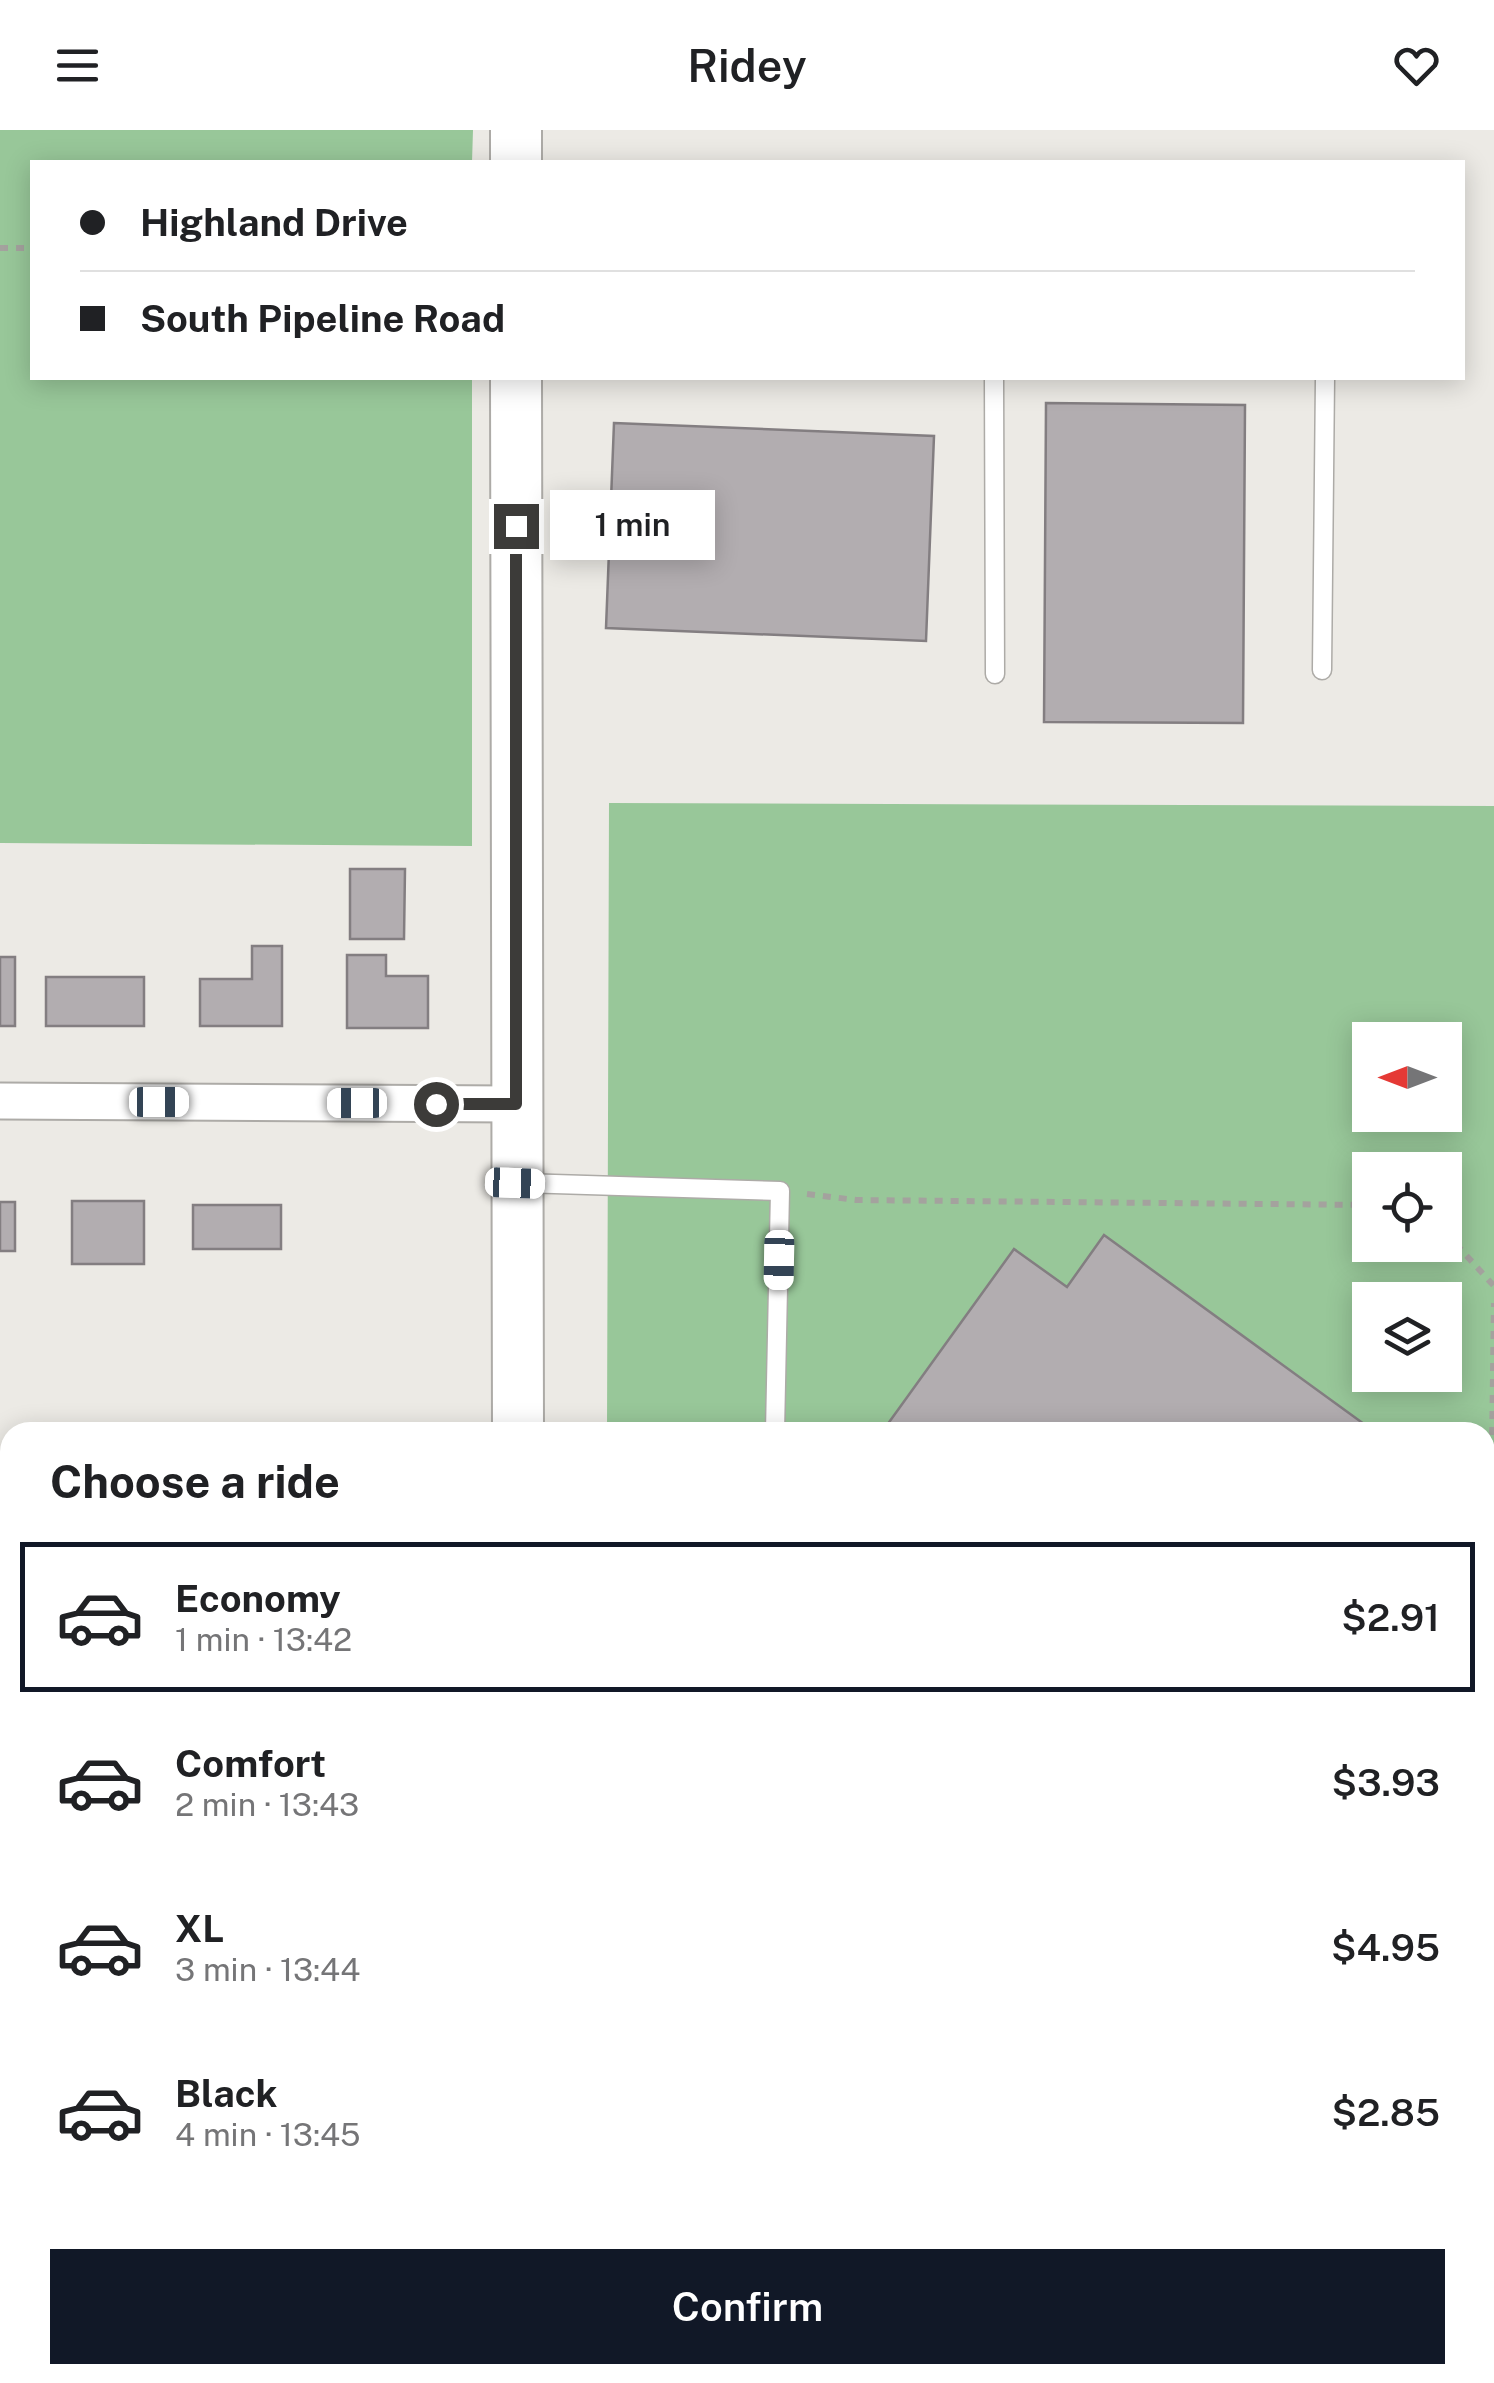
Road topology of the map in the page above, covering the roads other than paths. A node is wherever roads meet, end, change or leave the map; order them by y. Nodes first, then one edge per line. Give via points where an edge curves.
1 (516, 130) edge
2 (516, 160) edge
3 (516, 380) edge
4 (994, 380) edge
5 (1324, 380) edge
6 (1322, 670) dead end
7 (995, 674) dead end
8 (0, 1102) edge
9 (516, 1104) junction
10 (515, 1183) junction
11 (518, 1422) edge
12 (775, 1422) edge

1 - 2 street
3 - 9 street
4 - 7 lane
5 - 6 lane
8 - 9 street
9 - 10 street
10 - 11 street
10 - 12 lane via 780,1191

